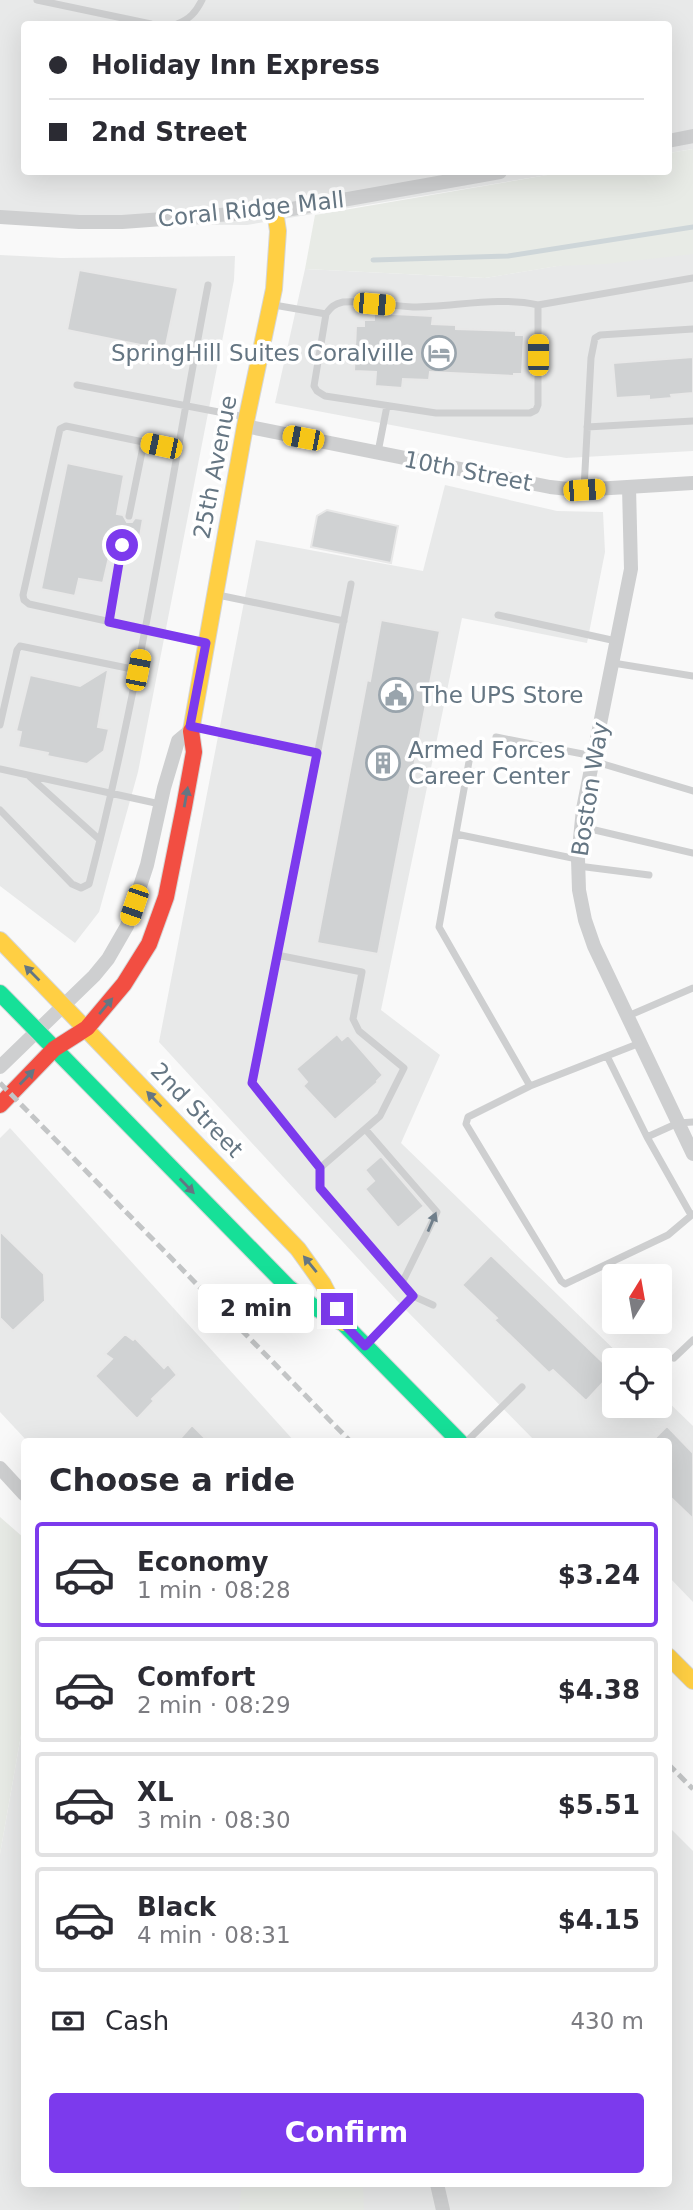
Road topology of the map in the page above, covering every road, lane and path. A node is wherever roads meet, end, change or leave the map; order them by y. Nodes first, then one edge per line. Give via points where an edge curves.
1 (37, 0) edge
2 (202, 0) edge
3 (137, 21) edge
4 (186, 21) edge
5 (693, 136) edge
6 (672, 140) edge
7 (483, 175) edge
8 (275, 211) junction
9 (0, 217) edge
10 (693, 278) edge
11 (208, 285) dead end
12 (270, 305) junction
13 (538, 305) junction
14 (326, 314) junction
15 (693, 329) edge
16 (77, 385) dead end
17 (185, 405) junction
18 (387, 406) junction
19 (693, 421) edge
20 (246, 422) junction
21 (587, 427) junction
22 (145, 442) junction
23 (177, 449) junction
24 (378, 453) junction
25 (693, 483) edge
26 (629, 487) junction
27 (584, 490) junction
28 (129, 516) dead end
29 (122, 545) dead end
30 (351, 584) dead end
31 (214, 595) junction
32 (498, 615) dead end
33 (344, 621) junction
34 (109, 622) junction
35 (145, 630) junction
36 (616, 641) junction
37 (206, 643) junction
38 (612, 663) junction
39 (138, 670) junction
40 (693, 676) edge
41 (0, 725) edge
42 (190, 729) junction
43 (496, 737) dead end
44 (317, 753) junction
45 (470, 756) dead end
46 (593, 758) junction
47 (0, 769) edge
48 (29, 776) junction
49 (693, 791) edge
50 (112, 794) junction
51 (160, 804) junction
52 (0, 810) edge
53 (581, 827) junction
54 (456, 834) junction
55 (100, 840) junction
56 (693, 853) edge
57 (578, 863) junction
58 (649, 874) dead end
59 (0, 940) edge
60 (277, 955) junction
61 (693, 988) edge
62 (0, 993) edge
63 (64, 1005) junction
64 (627, 1017) junction
65 (87, 1028) junction
66 (37, 1032) junction
67 (640, 1043) junction
68 (54, 1049) junction
69 (607, 1056) junction
70 (0, 1067) edge
71 (530, 1086) junction
72 (0, 1105) edge
73 (693, 1122) edge
74 (678, 1123) junction
75 (366, 1130) junction
76 (648, 1138) junction
77 (693, 1154) edge
78 (320, 1168) junction
79 (692, 1214) edge
80 (402, 1283) junction
81 (413, 1296) junction
82 (433, 1305) dead end
83 (343, 1323) junction
84 (693, 1340) edge
85 (365, 1346) junction
86 (674, 1358) dead end
87 (522, 1387) dead end
88 (456, 1438) edge
89 (470, 1438) edge
90 (0, 1468) edge
91 (21, 1491) edge
92 (672, 1660) edge
93 (693, 1681) edge
94 (438, 2187) edge
95 (443, 2210) edge

1 - 3 lane
2 - 4 lane
5 - 6 street
7 - 8 street, Coral Ridge Mall
8 - 9 street, Coral Ridge Mall via 122,222
8 - 12 main road, 25th Avenue via 277,259
10 - 13 lane
11 - 17 lane
12 - 14 lane
12 - 20 main road, 25th Avenue
13 - 14 lane via 415,307 353,302 331,306
13 - 18 lane via 536,410 436,413
14 - 18 lane via 314,386 317,391
15 - 21 lane via 595,338
16 - 17 lane
17 - 20 lane
17 - 23 lane
18 - 24 lane
19 - 21 lane
20 - 24 street, 10th Street
20 - 31 main road, 25th Avenue
21 - 27 lane
22 - 23 lane
22 - 28 lane
22 - 34 lane via 66,426 60,429 23,595 29,604
23 - 35 lane
24 - 27 street, 10th Street
25 - 26 street, 10th Street
26 - 27 street, 10th Street
26 - 36 street, Boston Way via 631,569
29 - 34 lane
30 - 33 lane
31 - 33 lane
31 - 37 main road, 25th Avenue
32 - 36 lane
33 - 44 lane
34 - 35 lane
35 - 37 lane
35 - 39 lane
36 - 38 street, Boston Way
37 - 42 main road, 25th Avenue
38 - 40 lane
38 - 46 street, Boston Way
39 - 41 lane via 20,646
39 - 50 lane
42 - 44 lane
42 - 51 street, 25th Avenue via 178,740
65 -> 42 main road, 25th Avenue via 124,984 149,944 166,898 194,752
43 - 46 lane
44 - 60 lane
45 - 54 lane
46 - 49 lane
46 - 53 street, Boston Way
47 - 48 lane
48 - 50 lane
48 - 55 lane
50 - 51 lane
50 - 55 lane
51 - 63 street, 25th Avenue via 127,926 108,959
52 - 55 lane via 80,888 89,884
53 - 56 lane
53 - 57 street, Boston Way
54 - 57 lane
54 - 71 lane via 439,927
57 - 58 lane
57 - 64 street, Boston Way via 585,920
63 -> 59 main road, 2nd Street
60 - 75 lane via 362,972 353,1019 359,1031 404,1068 380,1116
60 - 78 lane via 252,1083
61 - 64 lane
62 - 66 main road, 2nd Street
63 - 65 main road, 2nd Street
63 - 66 street, 25th Avenue
64 - 67 street, Boston Way
65 - 68 main road, 25th Avenue
83 -> 65 main road, 2nd Street via 331,1295 298,1249
66 - 68 main road, 2nd Street
66 - 70 street, 25th Avenue
67 - 69 lane
67 - 74 street, Boston Way
72 -> 68 main road, 25th Avenue
68 -> 83 main road, 2nd Street via 288,1287
69 - 71 lane
69 - 76 lane
71 - 79 lane via 468,1117 466,1124 561,1282 569,1283 668,1235
73 - 74 lane
74 - 76 lane
74 - 77 street, Boston Way
75 - 78 lane
80 -> 75 lane via 437,1212
76 - 79 lane
78 - 80 lane via 320,1188
80 - 81 lane
81 - 82 lane
81 - 85 lane
83 - 85 main road, 2nd Street
84 - 86 lane
85 - 88 main road, 2nd Street
87 - 89 lane
90 - 91 street
92 - 93 main road
94 - 95 street

